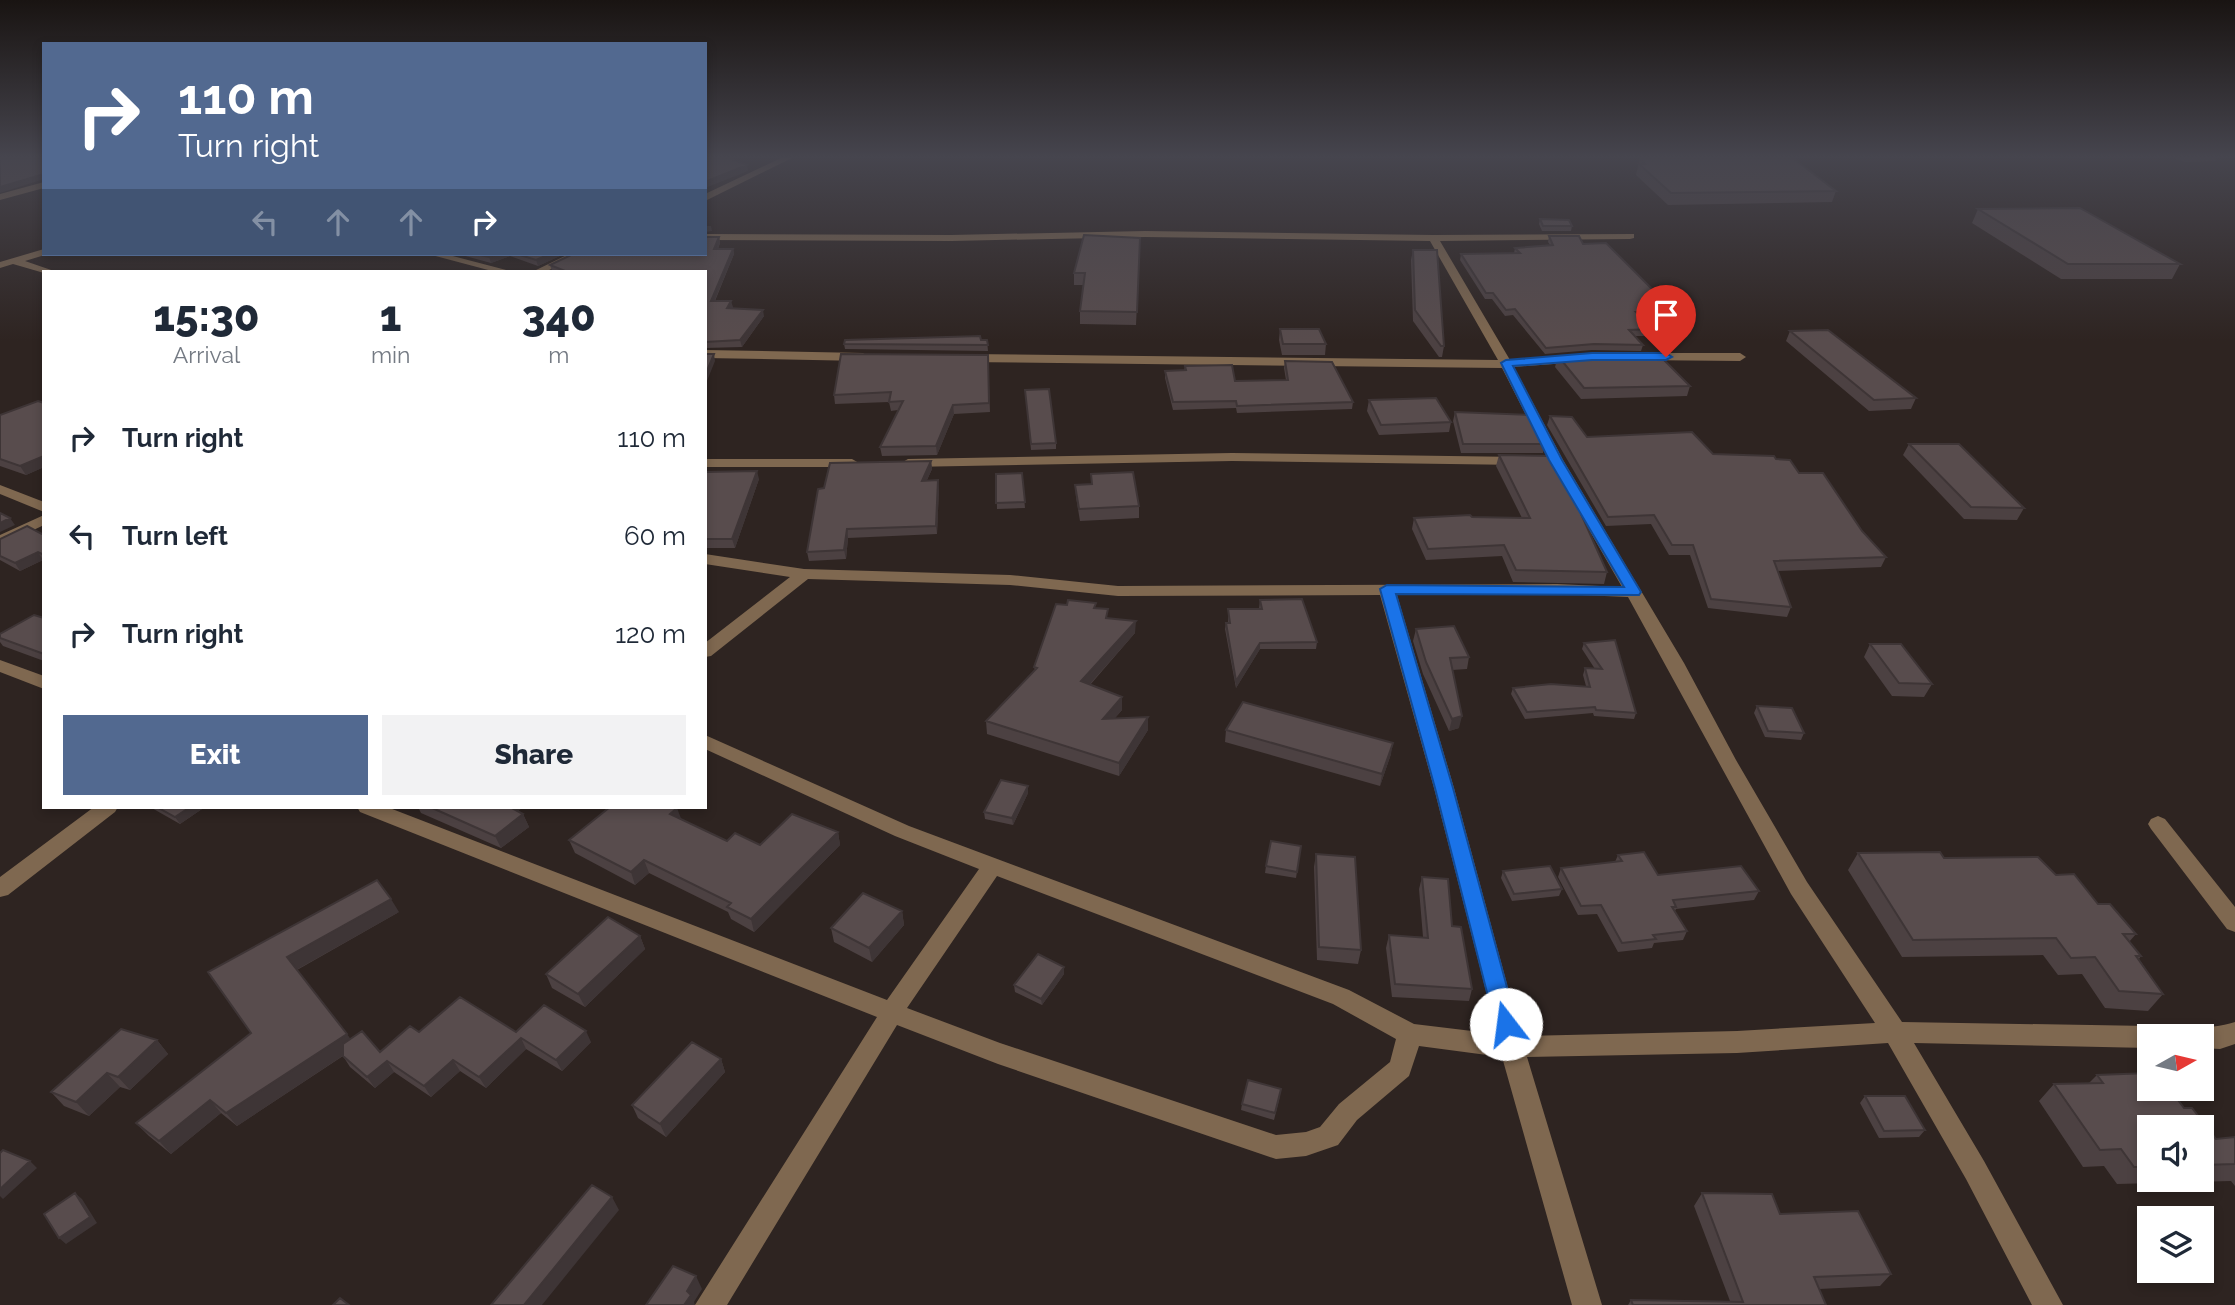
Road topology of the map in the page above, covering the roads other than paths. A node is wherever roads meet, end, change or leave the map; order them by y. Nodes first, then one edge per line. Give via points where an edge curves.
1 (1630, 236) dead end
2 (707, 237) edge
3 (1433, 238) junction
4 (42, 253) edge
5 (441, 256) edge
6 (573, 256) edge
7 (13, 261) junction
8 (0, 265) edge
9 (45, 270) edge
10 (501, 270) edge
11 (541, 270) edge
12 (707, 354) edge
13 (874, 357) edge
14 (1592, 357) edge
15 (1619, 357) edge
16 (1740, 357) dead end
17 (954, 358) edge
18 (1506, 363) junction
19 (1556, 460) junction
20 (707, 463) edge
21 (863, 463) edge
22 (889, 463) edge
23 (0, 489) edge
24 (42, 507) edge
25 (42, 520) edge
26 (0, 541) edge
27 (707, 559) edge
28 (804, 574) junction
29 (1387, 589) junction
30 (1634, 592) junction
31 (707, 650) edge
32 (0, 666) edge
33 (42, 682) edge
34 (707, 742) edge
35 (105, 809) edge
36 (372, 809) edge
37 (2158, 824) dead end
38 (992, 866) junction
39 (0, 890) edge
40 (2235, 923) edge
41 (892, 1011) junction
42 (1895, 1032) junction
43 (2235, 1033) edge
44 (1410, 1034) junction
45 (2137, 1037) edge
46 (2214, 1038) edge
47 (1513, 1047) junction
48 (710, 1305) edge
49 (1587, 1305) edge
50 (2048, 1305) edge

1 - 3 street
2 - 3 street via 1195,234
3 - 18 street
4 - 7 street
5 - 10 street
6 - 11 street
7 - 8 street
7 - 9 street
12 - 13 street
14 - 18 street
15 - 16 street
17 - 18 street
18 - 19 street
19 - 22 street via 1232,457
19 - 30 street
20 - 21 street
23 - 24 street
25 - 26 street
27 - 28 street
28 - 29 street via 1010,580 1118,591
28 - 31 street
29 - 30 street
29 - 47 street
30 - 42 street via 1799,888
32 - 33 street
34 - 38 street via 902,831
35 - 39 street
36 - 41 street
37 - 40 street
38 - 41 street
38 - 44 street via 1341,998
41 - 44 street via 999,1053 1276,1147 1329,1136 1348,1112 1400,1068
41 - 48 street
42 - 45 street
42 - 47 street via 1737,1042
42 - 50 street
43 - 46 street
44 - 47 street
47 - 49 street

